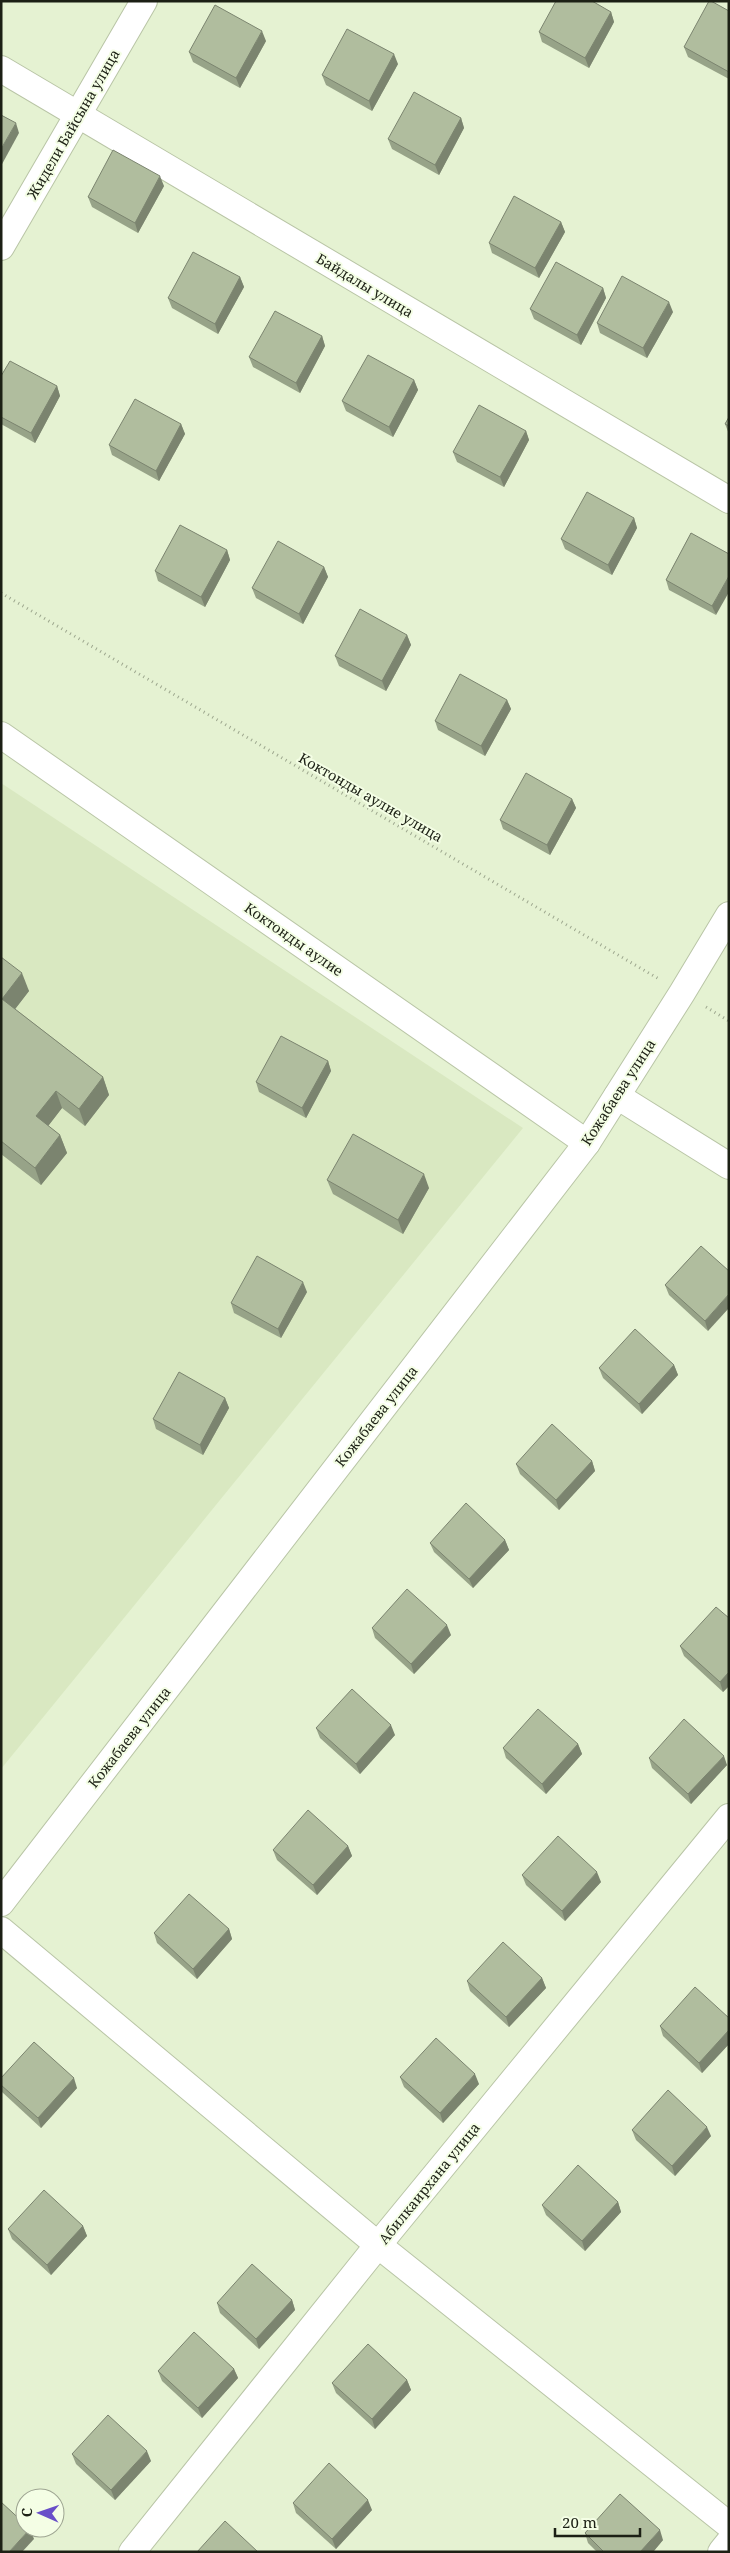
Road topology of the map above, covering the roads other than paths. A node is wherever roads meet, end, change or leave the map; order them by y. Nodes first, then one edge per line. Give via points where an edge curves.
1 (144, 1) edge
2 (1, 69) edge
3 (78, 116) junction
4 (1, 248) edge
5 (729, 500) edge
6 (1, 735) edge
7 (729, 915) edge
8 (617, 1096) junction
9 (587, 1143) junction
10 (729, 1166) edge
11 (729, 1817) edge
12 (1, 1903) edge
13 (1, 1930) edge
14 (378, 2245) junction
15 (729, 2525) edge
16 (729, 2542) edge
17 (132, 2552) edge
18 (721, 2552) edge

1 - 3 street, Жидели Байсына улица
2 - 3 street, Байдалы улица
3 - 4 street, Жидели Байсына улица
3 - 5 street, Байдалы улица
6 - 9 street, Коктонды аулие
7 - 8 street, Кожабаева улица
8 - 9 street, Кожабаева улица
8 - 10 street
9 - 12 street, Кожабаева улица
11 - 14 street, Абилкаирхана улица
13 - 14 street
14 - 15 street
14 - 17 street, Абилкаирхана улица
16 - 18 street

